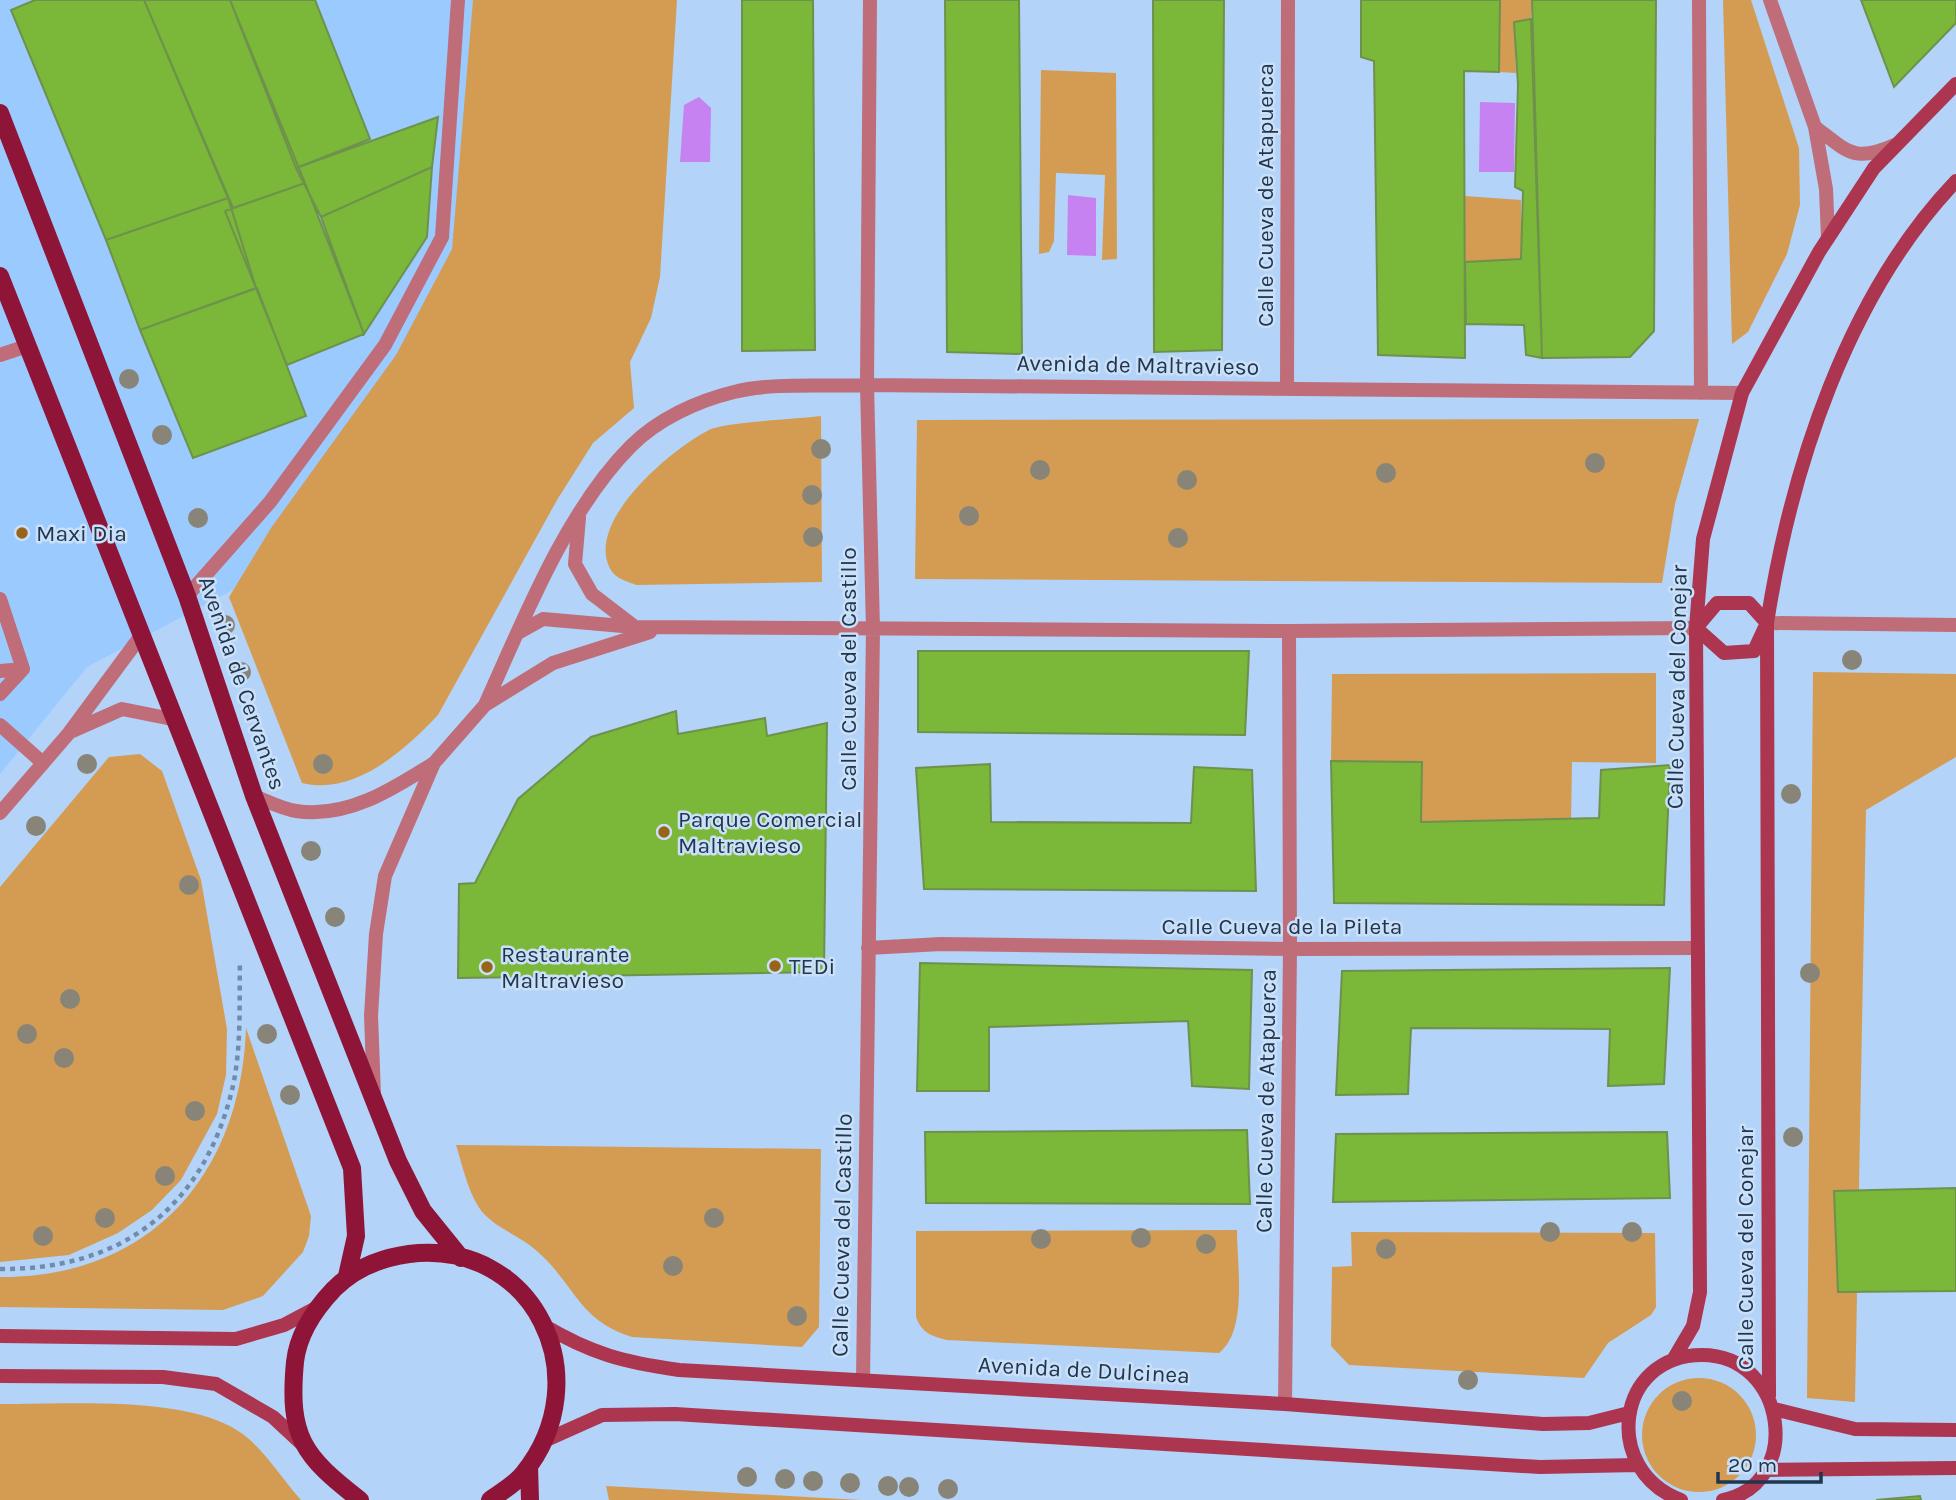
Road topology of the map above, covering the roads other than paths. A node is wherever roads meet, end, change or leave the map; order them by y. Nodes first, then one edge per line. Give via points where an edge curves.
1 (458, 0) edge
2 (870, 0) edge
3 (1288, 0) edge
4 (1699, 0) edge
5 (1770, 0) edge
6 (1956, 84) edge
7 (0, 113) edge
8 (1815, 127) junction
9 (1896, 144) junction
10 (1956, 181) edge
11 (1828, 238) junction
12 (0, 276) edge
13 (27, 346) junction
14 (0, 355) edge
15 (867, 385) junction
16 (1287, 389) junction
17 (1701, 393) junction
18 (1742, 393) junction
19 (579, 511) junction
20 (187, 596) junction
21 (0, 599) edge
22 (1767, 623) junction
23 (1956, 625) edge
24 (635, 627) junction
25 (662, 628) junction
26 (1696, 628) junction
27 (873, 629) junction
28 (1289, 631) junction
29 (517, 634) junction
30 (140, 637) junction
31 (23, 669) junction
32 (0, 671) edge
33 (0, 694) edge
34 (485, 705) junction
35 (172, 719) junction
36 (0, 725) edge
37 (69, 733) junction
38 (43, 763) junction
39 (434, 763) junction
40 (254, 796) junction
41 (0, 813) edge
42 (868, 948) junction
43 (1697, 948) junction
44 (1290, 949) junction
45 (374, 1100) junction
46 (461, 1258) junction
47 (347, 1276) junction
48 (316, 1308) junction
49 (543, 1325) junction
50 (0, 1336) edge
51 (1673, 1360) junction
52 (0, 1376) edge
53 (863, 1380) junction
54 (1771, 1403) junction
55 (1285, 1404) junction
56 (1629, 1413) junction
57 (1956, 1430) edge
58 (547, 1440) junction
59 (301, 1443) junction
60 (1637, 1465) junction
61 (529, 1466) junction
62 (1956, 1468) edge
63 (1765, 1470) junction
64 (360, 1500) edge
65 (490, 1500) edge
66 (530, 1500) edge
67 (1681, 1500) edge
68 (1723, 1500) edge

1 - 20 street via 442,237 386,345 271,502
2 - 15 street, Calle Cueva del Castillo
3 - 16 street, Calle Cueva de Atapuerca
4 - 17 street
5 - 8 street
6 - 9 main road, Calle Cueva del Conejar
7 - 20 main road, Avenida de Cervantes
8 - 9 street via 1848,152 1871,156
8 - 11 street via 1826,189
9 - 11 main road, Calle Cueva del Conejar via 1874,168
10 - 22 main road, Calle Cueva del Conejar via 1929,209 1877,289 1818,411 1779,546
11 - 18 main road, Calle Cueva del Conejar
12 - 13 main road
13 - 14 street
13 - 30 main road
15 - 16 street, Avenida de Maltravieso
15 - 19 street, Avenida de Maltravieso via 736,392 680,411 632,446
15 - 27 street, Calle Cueva del Castillo
16 - 17 street, Avenida de Maltravieso
17 - 18 street, Avenida de Maltravieso
18 - 26 main road, Calle Cueva del Conejar via 1703,538
19 - 24 street via 575,564 592,594
19 - 29 street, Avenida de Maltravieso
20 - 40 main road, Avenida de Cervantes
21 - 31 street
22 - 23 street
22 - 26 main road via 1749,603 1717,603
22 - 26 main road via 1754,651 1724,653
22 - 54 main road, Calle Cueva del Conejar
24 - 25 street, Avenida de Maltravieso
24 - 29 street, Avenida de Maltravieso via 543,619
25 - 27 street, Avenida de Maltravieso
25 - 34 street, Avenida de Maltravieso via 553,663
26 - 28 street, Avenida de Maltravieso
26 - 43 main road, Calle Cueva del Conejar
27 - 28 street, Avenida de Maltravieso
27 - 42 street, Calle Cueva del Castillo
28 - 44 street, Calle Cueva de Atapuerca
29 - 34 street, Avenida de Maltravieso
30 - 35 main road
30 - 37 street
31 - 32 street
31 - 33 street
34 - 39 street, Avenida de Maltravieso
35 - 37 street via 122,709
35 - 47 main road via 352,1168 356,1237
36 - 38 street
37 - 38 street
38 - 41 street
39 - 40 street, Avenida de Maltravieso via 393,789 344,810 296,811
39 - 45 street, Avenida de Maltravieso via 385,876 371,1016
40 - 45 main road, Avenida de Cervantes
42 - 44 street, Calle Cueva de la Pileta via 942,944
42 - 53 street, Calle Cueva del Castillo
43 - 44 street, Calle Cueva de la Pileta
43 - 51 main road, Calle Cueva del Conejar via 1700,1292 1693,1326
44 - 55 street, Calle Cueva de Atapuerca
45 - 46 main road, Avenida de Cervantes via 423,1211
46 - 47 main road via 432,1251 387,1257
46 - 49 main road via 511,1283
47 - 48 main road
48 - 50 main road via 284,1325 236,1339
48 - 59 main road via 297,1348 292,1392
49 - 53 main road, Avenida de Dulcinea via 579,1346 621,1362 678,1370
49 - 58 main road via 556,1355 558,1399
51 - 54 main road via 1705,1355 1733,1361 1761,1383
51 - 56 main road via 1646,1379
52 - 59 main road via 163,1377 216,1384 273,1417
53 - 55 main road, Avenida de Dulcinea
54 - 57 main road via 1855,1429
54 - 63 main road, Calle Cueva del Conejar via 1777,1426
55 - 56 main road, Avenida de Dulcinea via 1543,1424 1589,1423
56 - 60 main road via 1627,1434
58 - 60 main road via 602,1415 676,1415 1526,1466
58 - 61 main road
59 - 64 main road via 326,1474
60 - 67 main road via 1653,1486
61 - 65 main road
61 - 66 main road
62 - 63 main road
63 - 68 main road via 1750,1486

